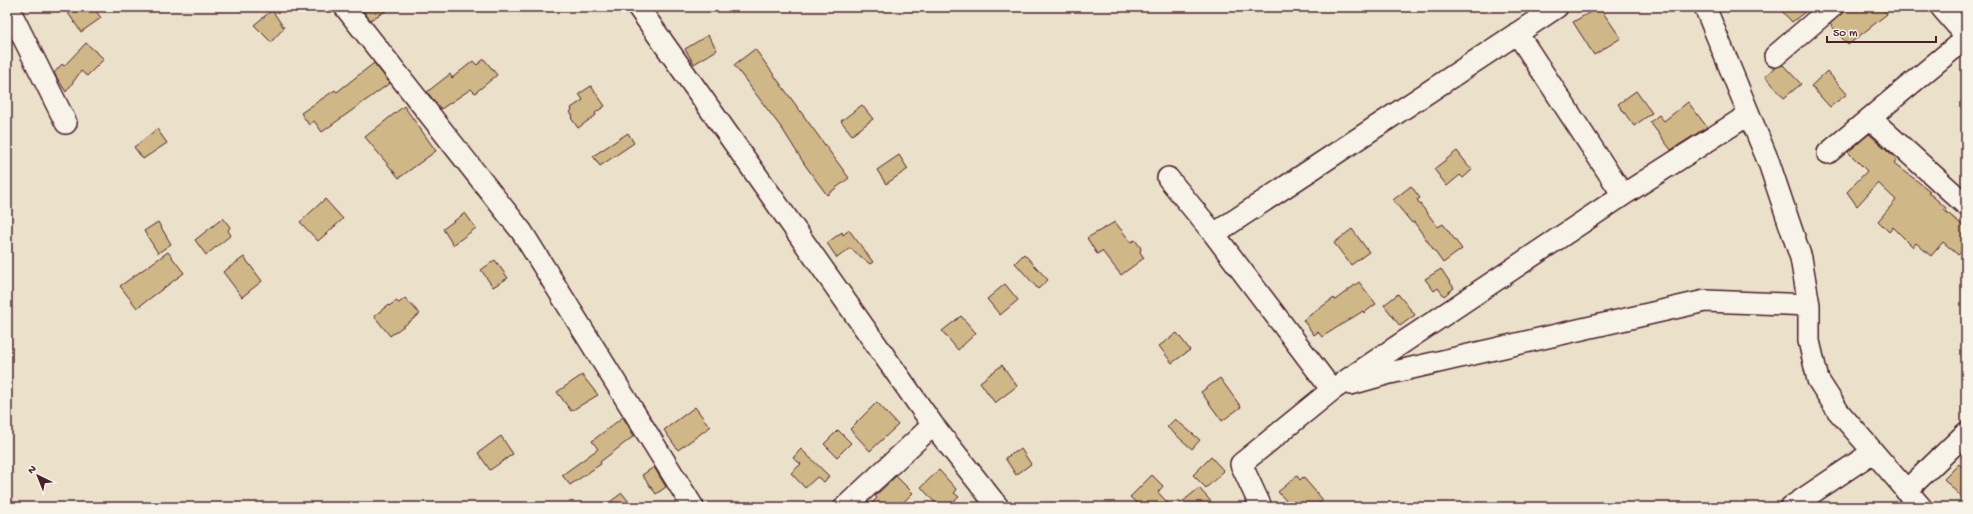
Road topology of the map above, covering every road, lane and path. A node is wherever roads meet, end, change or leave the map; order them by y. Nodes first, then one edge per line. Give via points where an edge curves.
1 (8, 7) edge
2 (345, 7) edge
3 (638, 7) edge
4 (1705, 7) edge
5 (1832, 7) edge
6 (1941, 7) edge
7 (1554, 8) edge
8 (1517, 33) junction
9 (1966, 37) edge
10 (1775, 56) dead end
11 (1748, 115) junction
12 (1870, 118) junction
13 (66, 123) dead end
14 (1828, 153) dead end
15 (1168, 178) dead end
16 (1623, 195) junction
17 (1966, 205) edge
18 (1214, 234) junction
19 (1809, 305) junction
20 (1332, 390) junction
21 (933, 425) junction
22 (1966, 433) edge
23 (1873, 452) junction
24 (1906, 491) junction
25 (988, 504) edge
26 (693, 507) edge
27 (844, 507) edge
28 (1261, 507) edge
29 (1792, 507) edge
30 (1921, 507) edge

1 - 13 street
2 - 26 street via 522,232
3 - 21 street
4 - 11 street
5 - 10 street
6 - 9 street
7 - 8 street
8 - 16 street
8 - 18 street
9 - 12 street
11 - 16 street
11 - 19 street via 1768,163 1801,258
12 - 14 street
12 - 17 street
15 - 18 street
16 - 20 street
18 - 20 street
19 - 20 street via 1706,301 1390,373
19 - 23 street via 1809,341 1818,380 1838,411
20 - 28 street via 1241,464
21 - 25 street
21 - 27 street
22 - 24 street
23 - 24 street
23 - 29 street
24 - 30 street

